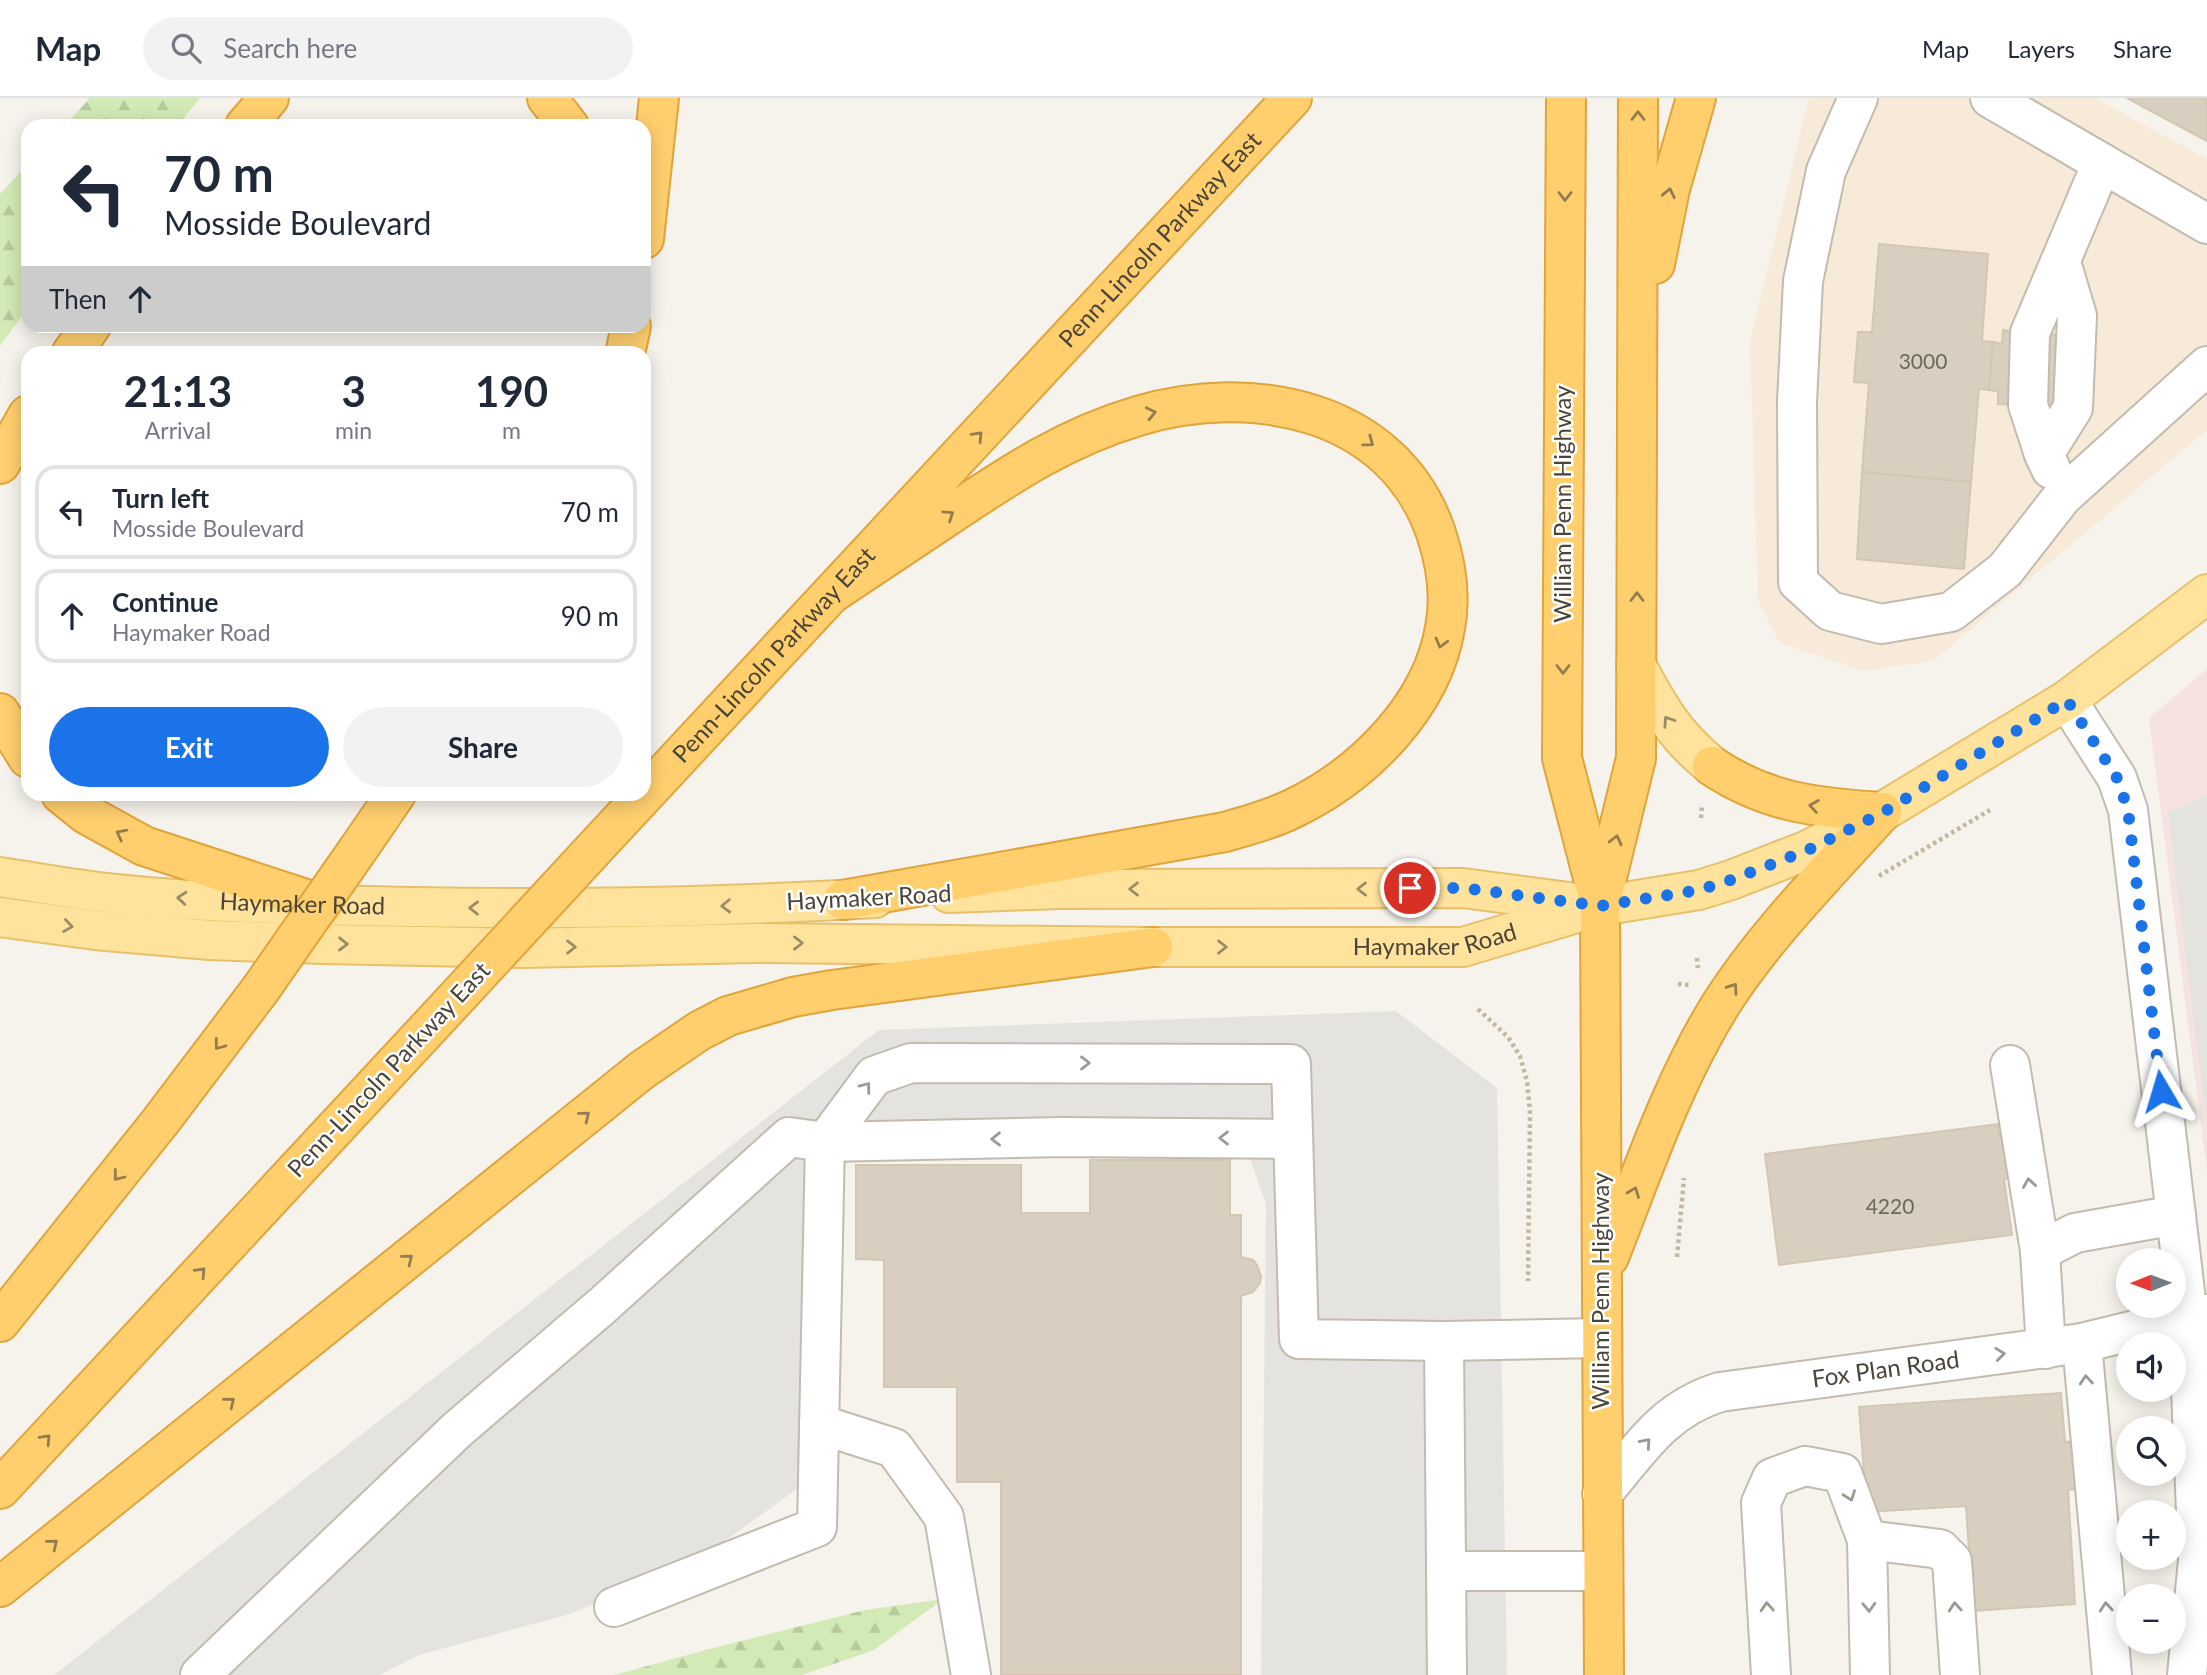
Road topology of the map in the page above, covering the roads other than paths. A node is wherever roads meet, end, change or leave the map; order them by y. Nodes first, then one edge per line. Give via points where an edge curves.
1 (270, 98) edge
2 (547, 98) edge
3 (659, 98) edge
4 (1292, 98) edge
5 (1566, 98) edge
6 (1638, 98) edge
7 (1696, 98) edge
8 (1858, 98) edge
9 (1990, 98) edge
10 (251, 119) edge
11 (564, 119) edge
12 (2102, 163) junction
13 (651, 173) edge
14 (2207, 224) edge
15 (1637, 356) junction
16 (2207, 366) edge
17 (21, 427) edge
18 (0, 464) edge
19 (2062, 497) junction
20 (831, 594) junction
21 (2207, 594) edge
22 (1636, 665) junction
23 (2067, 700) junction
24 (0, 713) edge
25 (21, 747) edge
26 (1712, 766) joint
27 (651, 788) edge
28 (71, 801) edge
29 (391, 801) edge
30 (639, 801) edge
31 (1882, 813) junction
32 (0, 877) edge
33 (843, 900) junction
34 (324, 905) junction
35 (1600, 906) junction
36 (0, 917) edge
37 (1153, 947) junction
38 (2010, 1065) dead end
39 (1292, 1139) junction
40 (825, 1142) junction
41 (2176, 1215) junction
42 (2040, 1251) junction
43 (1601, 1278) junction
44 (2197, 1315) edge
45 (0, 1322) edge
46 (1601, 1338) junction
47 (1444, 1341) junction
48 (2064, 1346) junction
49 (819, 1424) junction
50 (2200, 1461) edge
51 (0, 1489) edge
52 (1602, 1494) junction
53 (1867, 1540) junction
54 (1446, 1571) junction
55 (1603, 1571) junction
56 (0, 1587) edge
57 (614, 1607) dead end
58 (200, 1675) edge
59 (971, 1675) edge
60 (1447, 1675) edge
61 (1604, 1675) edge
62 (1771, 1675) edge
63 (1870, 1675) edge
64 (1960, 1675) edge
65 (2112, 1675) edge
66 (2187, 1675) edge

1 - 10 highway
2 - 11 highway
3 - 13 highway
20 -> 4 highway, Penn-Lincoln Parkway East
5 -> 35 highway, William Penn Highway via 1562,758
15 -> 6 highway, William Penn Highway
15 -> 7 highway via 1670,189
8 - 19 lane via 1826,171 1804,281 1797,402 1798,582 1830,611 1881,624 1951,612 2005,570
9 - 12 lane
12 - 14 lane
12 - 19 lane via 2061,262 2077,316 2073,408 2044,453
22 -> 15 highway, William Penn Highway
16 - 19 lane
17 - 18 highway
27 -> 20 highway, Penn-Lincoln Parkway East, bridge
20 -> 33 highway via 1030,461 1068,442 1164,410 1243,403 1303,411 1331,420 1381,450 1419,493 1431,519 1441,546 1447,601 1439,654 1406,713 1351,772 1293,808 1225,832
21 - 23 main road
26 -> 22 main road via 1671,726
35 -> 22 highway, William Penn Highway via 1636,758
23 - 31 main road
23 - 41 lane via 2117,778 2128,810
24 - 25 highway
31 -> 26 highway via 1794,803 1735,781
34 -> 28 highway via 144,846
29 -> 45 highway, bridge via 260,990
51 -> 30 highway, Penn-Lincoln Parkway East, bridge
31 - 35 main road via 1808,850 1731,880 1699,890
43 -> 31 highway via 1673,1093 1723,1002 1778,928
34 -> 32 main road, Haymaker Road via 100,892
33 -> 34 main road, Haymaker Road via 619,908
35 -> 33 main road, Haymaker Road via 1463,888 1060,889
37 -> 35 main road, Haymaker Road via 1463,947
35 - 43 highway, William Penn Highway
36 -> 37 main road, Haymaker Road via 95,930 323,944
56 -> 37 highway via 642,1070 699,1031 728,1016 819,992
42 -> 38 lane
39 -> 40 lane
40 -> 39 lane via 874,1076 911,1063 1291,1064
39 - 47 lane via 1299,1339
40 - 49 lane
40 - 58 lane via 789,1137 458,1429
41 - 42 lane via 2075,1233
41 - 44 lane
42 - 48 lane
43 - 46 highway, William Penn Highway
44 - 48 lane, Fox Plan Road
44 - 50 lane
46 - 47 lane
46 - 52 highway, William Penn Highway
47 - 54 lane
52 -> 48 lane, Fox Plan Road via 1662,1424 1712,1394
65 -> 48 lane
49 - 57 lane via 817,1527
49 - 59 lane via 894,1448 944,1517
50 - 66 lane via 2197,1586
52 - 55 highway, William Penn Highway
62 -> 53 lane via 1761,1503 1772,1478 1805,1466 1842,1473
53 -> 63 lane
64 -> 53 lane via 1952,1561 1940,1549
54 - 55 lane
54 - 60 lane
55 - 61 highway, William Penn Highway

